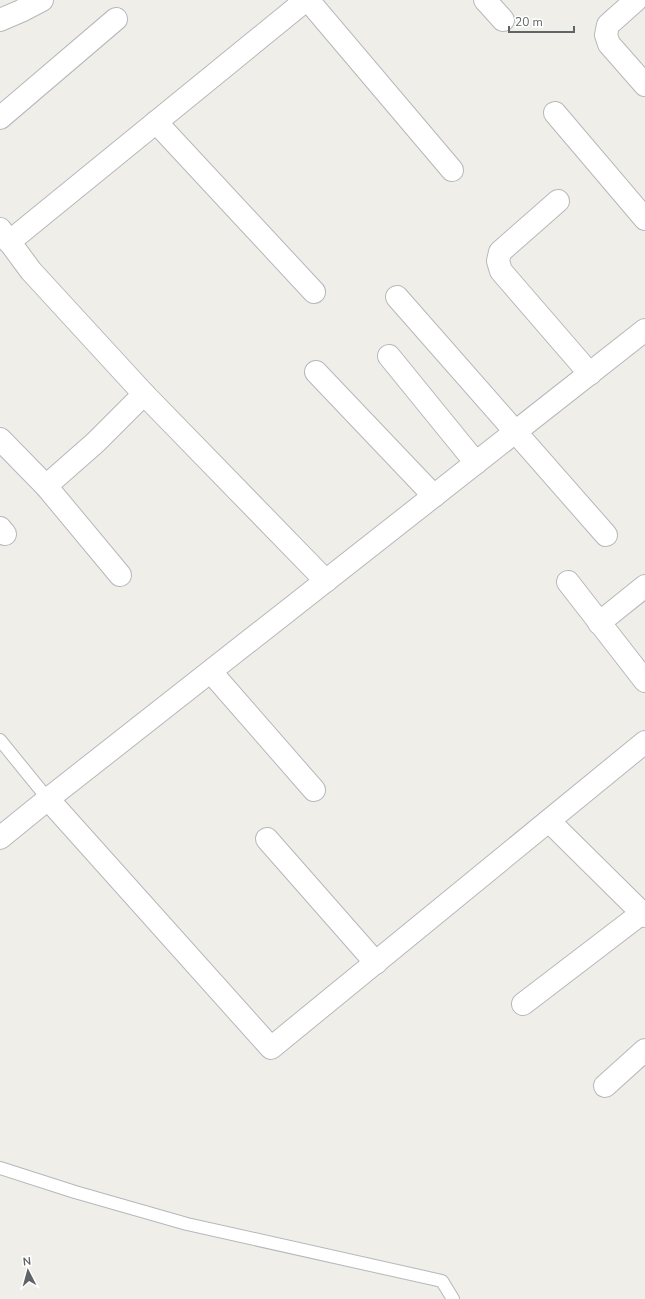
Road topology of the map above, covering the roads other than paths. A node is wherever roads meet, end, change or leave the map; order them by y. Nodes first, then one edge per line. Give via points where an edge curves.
1 (42, 0) edge
2 (307, 0) edge
3 (485, 0) edge
4 (636, 0) edge
5 (116, 19) dead end
6 (0, 20) edge
7 (503, 20) dead end
8 (645, 85) edge
9 (555, 113) dead end
10 (0, 118) edge
11 (156, 122) junction
12 (452, 170) dead end
13 (558, 201) dead end
14 (645, 219) edge
15 (4, 235) edge
16 (314, 292) dead end
17 (397, 297) dead end
18 (644, 333) edge
19 (389, 356) dead end
20 (316, 372) dead end
21 (590, 374) junction
22 (144, 394) junction
23 (516, 432) junction
24 (0, 438) edge
25 (476, 463) junction
26 (46, 486) junction
27 (434, 496) junction
28 (606, 535) dead end
29 (120, 575) dead end
30 (326, 581) junction
31 (568, 582) dead end
32 (645, 586) edge
33 (599, 623) junction
34 (210, 672) junction
35 (645, 682) edge
36 (0, 740) edge
37 (645, 742) edge
38 (314, 790) dead end
39 (48, 800) junction
40 (549, 820) junction
41 (0, 838) edge
42 (267, 839) dead end
43 (644, 914) edge
44 (376, 963) junction
45 (523, 1004) dead end
46 (645, 1050) edge
47 (605, 1086) dead end
48 (0, 1168) edge
49 (453, 1299) edge

1 - 6 street
2 - 11 street
2 - 12 street
3 - 7 street
4 - 8 street via 608,25 606,35 609,44
5 - 10 street
9 - 14 street
11 - 15 street
11 - 16 street
13 - 21 street via 500,252 498,261 501,270
15 - 22 street via 31,271
17 - 23 street
18 - 21 street
19 - 25 street
20 - 27 street
21 - 23 street
22 - 26 street via 96,442
22 - 30 street
23 - 25 street
23 - 28 street
24 - 26 street
25 - 27 street
26 - 29 street
27 - 30 street
30 - 34 street
31 - 33 street
32 - 33 street
33 - 35 street
34 - 38 street
34 - 39 street
36 - 39 lane
37 - 40 street
39 - 41 street
39 - 44 street via 271,1048
40 - 43 street
40 - 44 street
42 - 44 street
43 - 45 street
46 - 47 street
48 - 49 lane via 187,1224 442,1281

